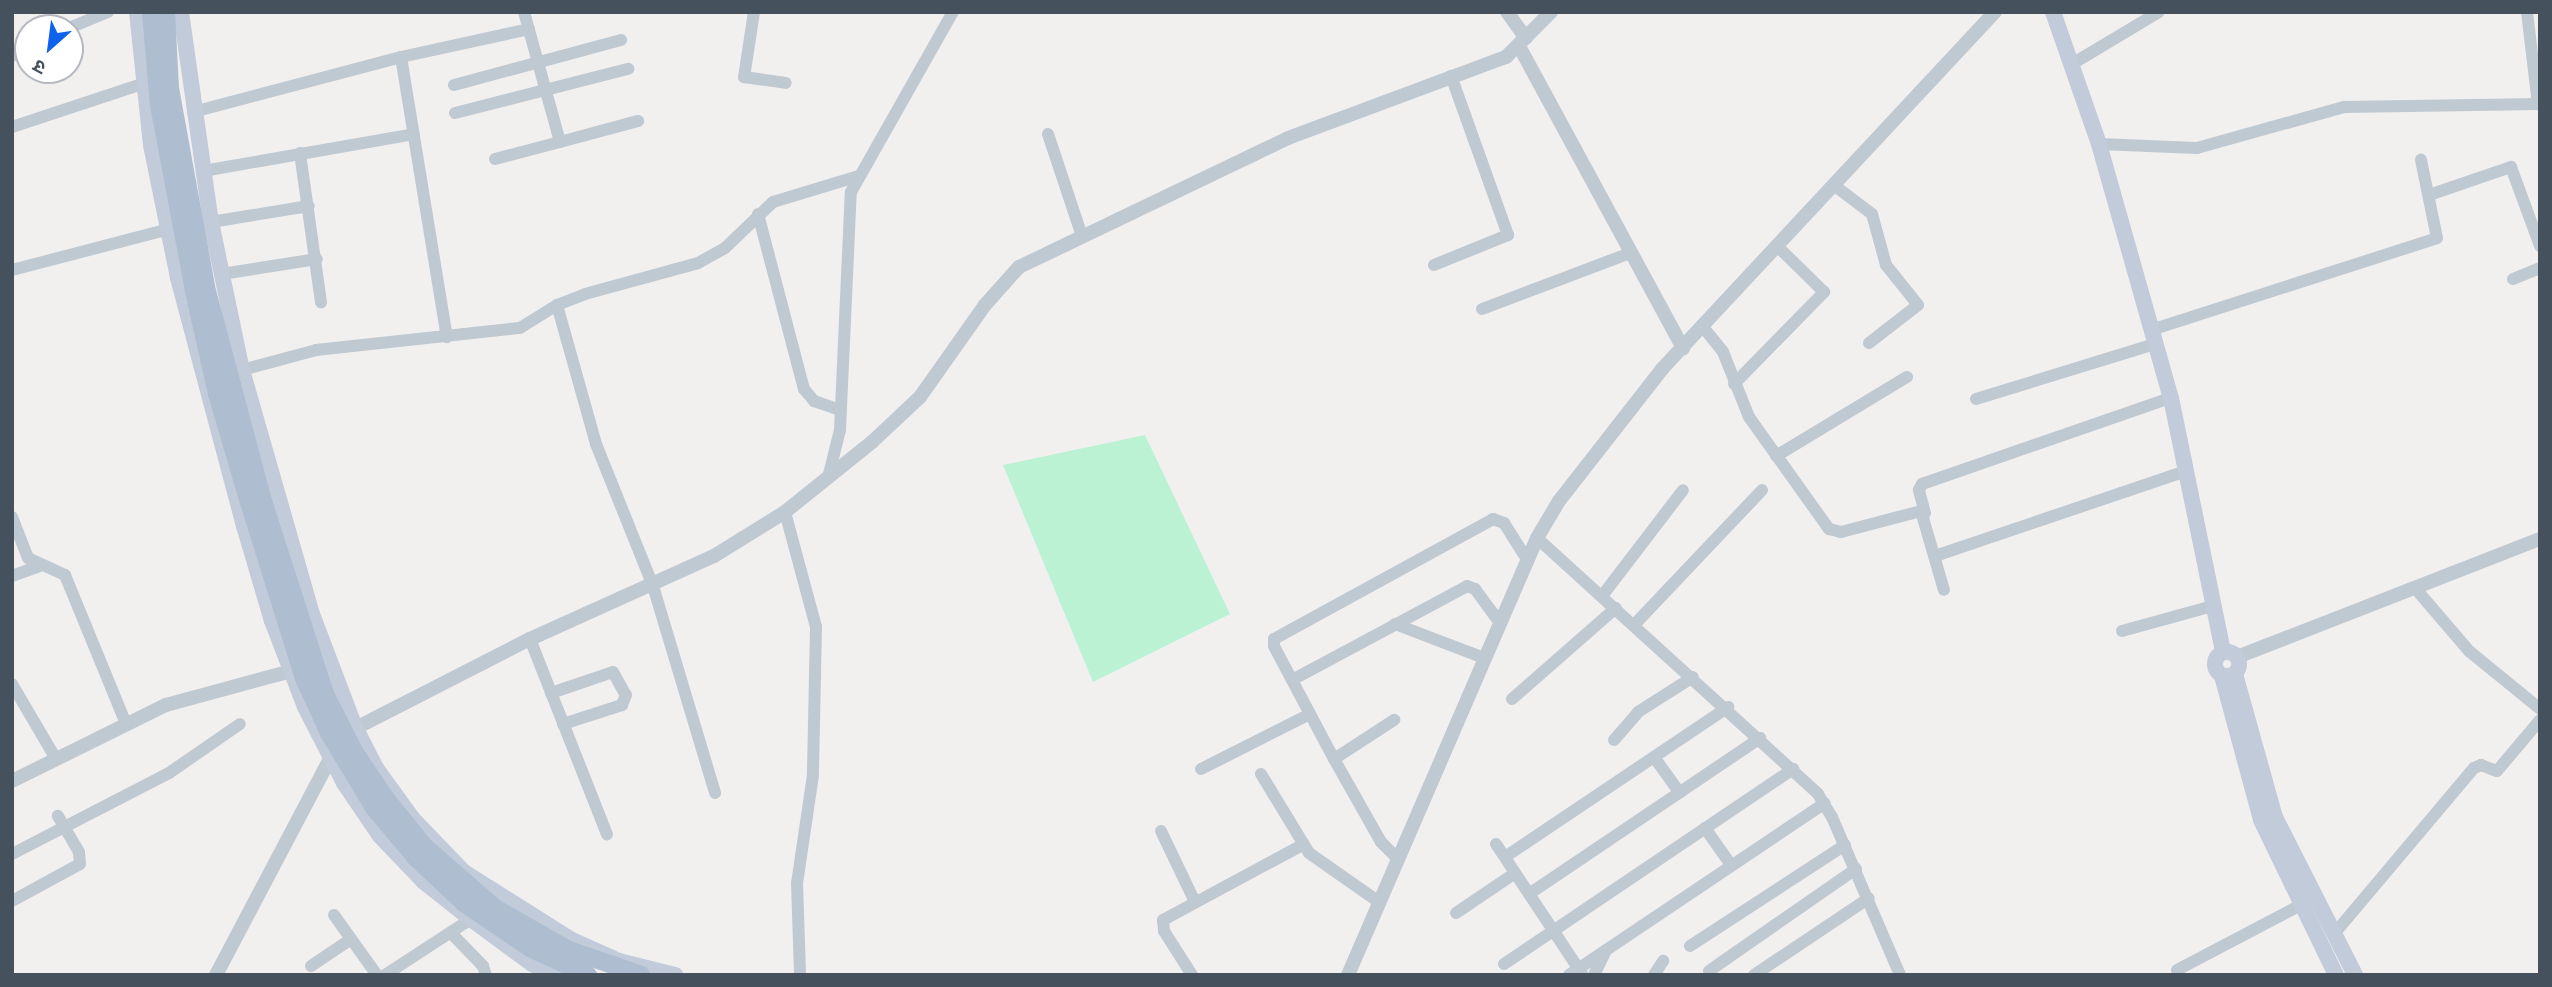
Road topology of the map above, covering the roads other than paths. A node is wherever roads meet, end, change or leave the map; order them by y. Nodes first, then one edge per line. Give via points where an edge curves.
1 (108, 12) edge
2 (137, 12) edge
3 (151, 12) edge
4 (166, 12) edge
5 (181, 12) edge
6 (524, 12) edge
7 (754, 12) edge
8 (953, 12) edge
9 (1507, 12) edge
10 (1551, 12) edge
11 (1995, 12) edge
12 (2053, 12) edge
13 (2160, 12) edge
14 (2527, 12) edge
15 (84, 22) edge
16 (529, 29) junction
17 (621, 40) dead end
18 (1522, 42) junction
19 (401, 57) junction
20 (537, 63) junction
21 (2072, 64) junction
22 (628, 69) dead end
23 (1451, 76) junction
24 (786, 83) dead end
25 (142, 84) junction
26 (454, 85) dead end
27 (545, 91) junction
28 (2539, 104) edge
29 (193, 112) junction
30 (455, 113) dead end
31 (638, 121) dead end
32 (12, 127) edge
33 (414, 134) junction
34 (1048, 134) dead end
35 (560, 142) junction
36 (2099, 144) junction
37 (300, 153) junction
38 (495, 159) dead end
39 (2421, 160) dead end
40 (203, 171) junction
41 (856, 177) junction
42 (1835, 186) junction
43 (2429, 195) junction
44 (309, 206) junction
45 (758, 214) junction
46 (211, 222) junction
47 (169, 229) junction
48 (1082, 236) junction
49 (2540, 246) edge
50 (1779, 248) junction
51 (1630, 253) junction
52 (317, 259) junction
53 (1434, 265) dead end
54 (2540, 268) edge
55 (12, 270) edge
56 (222, 274) junction
57 (2513, 279) dead end
58 (321, 303) dead end
59 (557, 304) junction
60 (1482, 309) dead end
61 (1703, 327) junction
62 (447, 337) junction
63 (2153, 337) junction
64 (1869, 343) dead end
65 (1683, 348) junction
66 (242, 370) junction
67 (1906, 377) dead end
68 (1734, 384) junction
69 (2171, 398) junction
70 (1976, 399) dead end
71 (840, 410) junction
72 (1776, 456) junction
73 (2186, 471) junction
74 (828, 478) junction
75 (1683, 490) dead end
76 (1762, 490) dead end
77 (256, 500) junction
78 (785, 512) junction
79 (1925, 513) junction
80 (12, 517) edge
81 (1537, 538) junction
82 (2540, 539) edge
83 (1935, 556) junction
84 (1528, 561) junction
85 (40, 566) junction
86 (12, 576) edge
87 (653, 586) junction
88 (2415, 588) junction
89 (1944, 590) dead end
90 (1602, 596) junction
91 (2213, 606) junction
92 (1616, 608) junction
93 (1500, 623) junction
94 (1395, 624) junction
95 (1634, 625) junction
96 (2122, 631) dead end
97 (530, 639) junction
98 (2230, 654) junction
99 (1484, 658) junction
100 (290, 671) junction
101 (2228, 675) junction
102 (1693, 677) junction
103 (1293, 680) junction
104 (12, 684) edge
105 (551, 693) junction
106 (1512, 699) dead end
107 (1727, 707) junction
108 (2540, 709) edge
109 (1310, 714) junction
110 (1394, 720) dead end
111 (2540, 720) edge
112 (126, 724) junction
113 (240, 724) dead end
114 (563, 724) junction
115 (355, 727) junction
116 (1760, 738) junction
117 (1615, 740) dead end
118 (1654, 757) junction
119 (330, 758) junction
120 (56, 759) junction
121 (1334, 760) junction
122 (1201, 769) dead end
123 (1793, 769) junction
124 (1261, 774) dead end
125 (12, 781) edge
126 (715, 793) dead end
127 (1679, 793) junction
128 (1825, 803) junction
129 (58, 816) dead end
130 (65, 828) junction
131 (1705, 828) junction
132 (1161, 831) dead end
133 (607, 834) dead end
134 (1496, 844) dead end
135 (1302, 845) junction
136 (1845, 845) junction
137 (12, 854) edge
138 (1505, 857) junction
139 (1397, 858) junction
140 (1731, 865) junction
141 (1856, 869) junction
142 (1515, 873) junction
143 (1529, 894) junction
144 (1869, 898) junction
145 (12, 901) edge
146 (1195, 902) junction
147 (1379, 902) junction
148 (2301, 905) junction
149 (1456, 913) dead end
150 (334, 915) dead end
151 (471, 919) junction
152 (1553, 931) junction
153 (451, 933) junction
154 (2334, 933) junction
155 (351, 939) junction
156 (1690, 946) dead end
157 (1607, 949) junction
158 (1662, 961) dead end
159 (1504, 964) dead end
160 (311, 966) dead end
161 (2177, 970) dead end
162 (1709, 971) dead end
163 (1577, 973) edge
164 (216, 975) edge
165 (377, 975) edge
166 (385, 975) edge
167 (486, 975) edge
168 (556, 975) edge
169 (588, 975) edge
170 (640, 975) edge
171 (675, 975) edge
172 (800, 975) edge
173 (1192, 975) edge
174 (1348, 975) edge
175 (1594, 975) edge
176 (1654, 975) edge
177 (1754, 975) edge
178 (1900, 975) edge
179 (2336, 975) edge
180 (2356, 975) edge

1 - 15 street
2 - 25 main road
3 - 77 main road via 159,106 194,291 217,394
4 - 77 main road via 170,88 206,287
5 - 29 main road
6 - 16 street
7 - 24 street via 744,77
8 - 41 street
9 - 18 street
10 - 18 street
11 - 42 street
12 - 21 main road
13 - 21 street
14 - 28 street
16 - 19 street
16 - 20 street
17 - 20 street
18 - 23 street via 1506,57
18 - 51 street
19 - 29 street
19 - 33 street
20 - 26 street
20 - 27 street
21 - 36 main road
22 - 27 street
23 - 48 street via 1288,138
23 - 53 street via 1508,234
25 - 32 street
25 - 47 main road
27 - 30 street
27 - 35 street
28 - 36 street via 2344,107 2197,148
29 - 40 main road
31 - 35 street
33 - 37 street
33 - 62 street
34 - 48 street
35 - 38 street
36 - 63 main road
37 - 40 street
37 - 44 street
39 - 43 street
40 - 46 main road
41 - 45 street via 773,202
41 - 71 street via 849,204
42 - 50 street
42 - 64 street via 1872,214 1886,265 1918,305
43 - 49 street via 2511,167
43 - 63 street via 2437,238
44 - 46 street
44 - 52 street
45 - 59 street via 725,248 698,263
45 - 71 street via 804,389 814,401
46 - 56 main road
47 - 55 street
47 - 100 main road via 244,526
48 - 74 street via 1034,258 1007,278 920,397
50 - 61 street
50 - 68 street via 1824,292
51 - 60 street
51 - 65 street
52 - 56 street
52 - 58 street
54 - 57 street
56 - 66 main road
59 - 62 street via 520,328
59 - 87 street via 596,444
61 - 65 street
61 - 68 street via 1723,352
62 - 66 street via 316,350
63 - 69 main road
63 - 70 street
65 - 81 street via 1661,369 1572,483
66 - 115 main road via 316,625
67 - 72 street
68 - 72 street via 1749,417
69 - 73 main road
69 - 79 street via 1922,484 1919,490
71 - 74 street
72 - 79 street via 1836,533 1917,511
73 - 83 street
73 - 91 main road
74 - 78 street
75 - 90 street
76 - 95 street
77 - 169 main road, bridge via 303,676 328,733 374,808 417,859 464,903 530,948
77 - 170 main road, bridge via 325,694 355,753 386,799 424,846 495,908 569,950
78 - 87 street
78 - 172 street via 816,627 813,775 797,883
79 - 83 street
80 - 85 street via 29,558
81 - 84 street
81 - 90 street
82 - 88 street
83 - 89 street
84 - 93 street
84 - 103 street via 1504,523 1493,519 1276,636 1274,646
85 - 86 street
85 - 112 street via 65,575
87 - 97 street
87 - 126 street
88 - 98 street
88 - 108 street via 2469,651
90 - 92 street
91 - 96 street
91 - 98 main road
92 - 95 street
92 - 106 street
93 - 94 street via 1475,589 1467,586
93 - 99 street
94 - 99 street
94 - 103 street
95 - 102 street
97 - 105 street
97 - 115 street
98 - 101 main road
98 - 101 main road via 2214,663
99 - 139 street
100 - 112 street via 181,699
100 - 119 main road
101 - 148 main road via 2253,798
101 - 154 main road via 2275,817
102 - 107 street
102 - 117 street via 1632,717
103 - 109 street
104 - 120 street
105 - 114 street
105 - 114 street via 613,672 626,695 622,705
107 - 116 street
107 - 118 street
109 - 121 street
109 - 122 street
110 - 121 street
111 - 154 street via 2497,771 2481,765 2473,768
112 - 120 street
113 - 130 street via 169,773
114 - 133 street
115 - 119 street
115 - 171 main road via 376,768 412,818 464,872 572,940 619,961
116 - 123 street
116 - 127 street
118 - 127 street
118 - 138 street
119 - 151 main road via 380,836 424,882
119 - 164 street
120 - 125 street
121 - 139 street via 1381,842
123 - 128 street
123 - 131 street
124 - 135 street
127 - 143 street
128 - 136 street
128 - 140 street
129 - 130 street
130 - 137 street
130 - 145 street via 82,858 80,864
131 - 140 street
131 - 152 street
132 - 146 street
134 - 138 street
135 - 146 street
135 - 147 street via 1331,872
136 - 141 street
136 - 156 street
138 - 142 street
139 - 147 street
140 - 157 street
141 - 144 street
141 - 162 street
142 - 143 street
142 - 149 street
143 - 152 street
144 - 177 street
144 - 178 street
146 - 173 street via 1167,916 1162,925
147 - 174 street
148 - 161 street
148 - 179 main road
150 - 155 street
151 - 153 street
151 - 168 main road
152 - 159 street
152 - 163 street
153 - 166 street
153 - 167 street
154 - 180 main road
155 - 160 street
155 - 165 street
157 - 163 street
157 - 175 street
158 - 176 street

